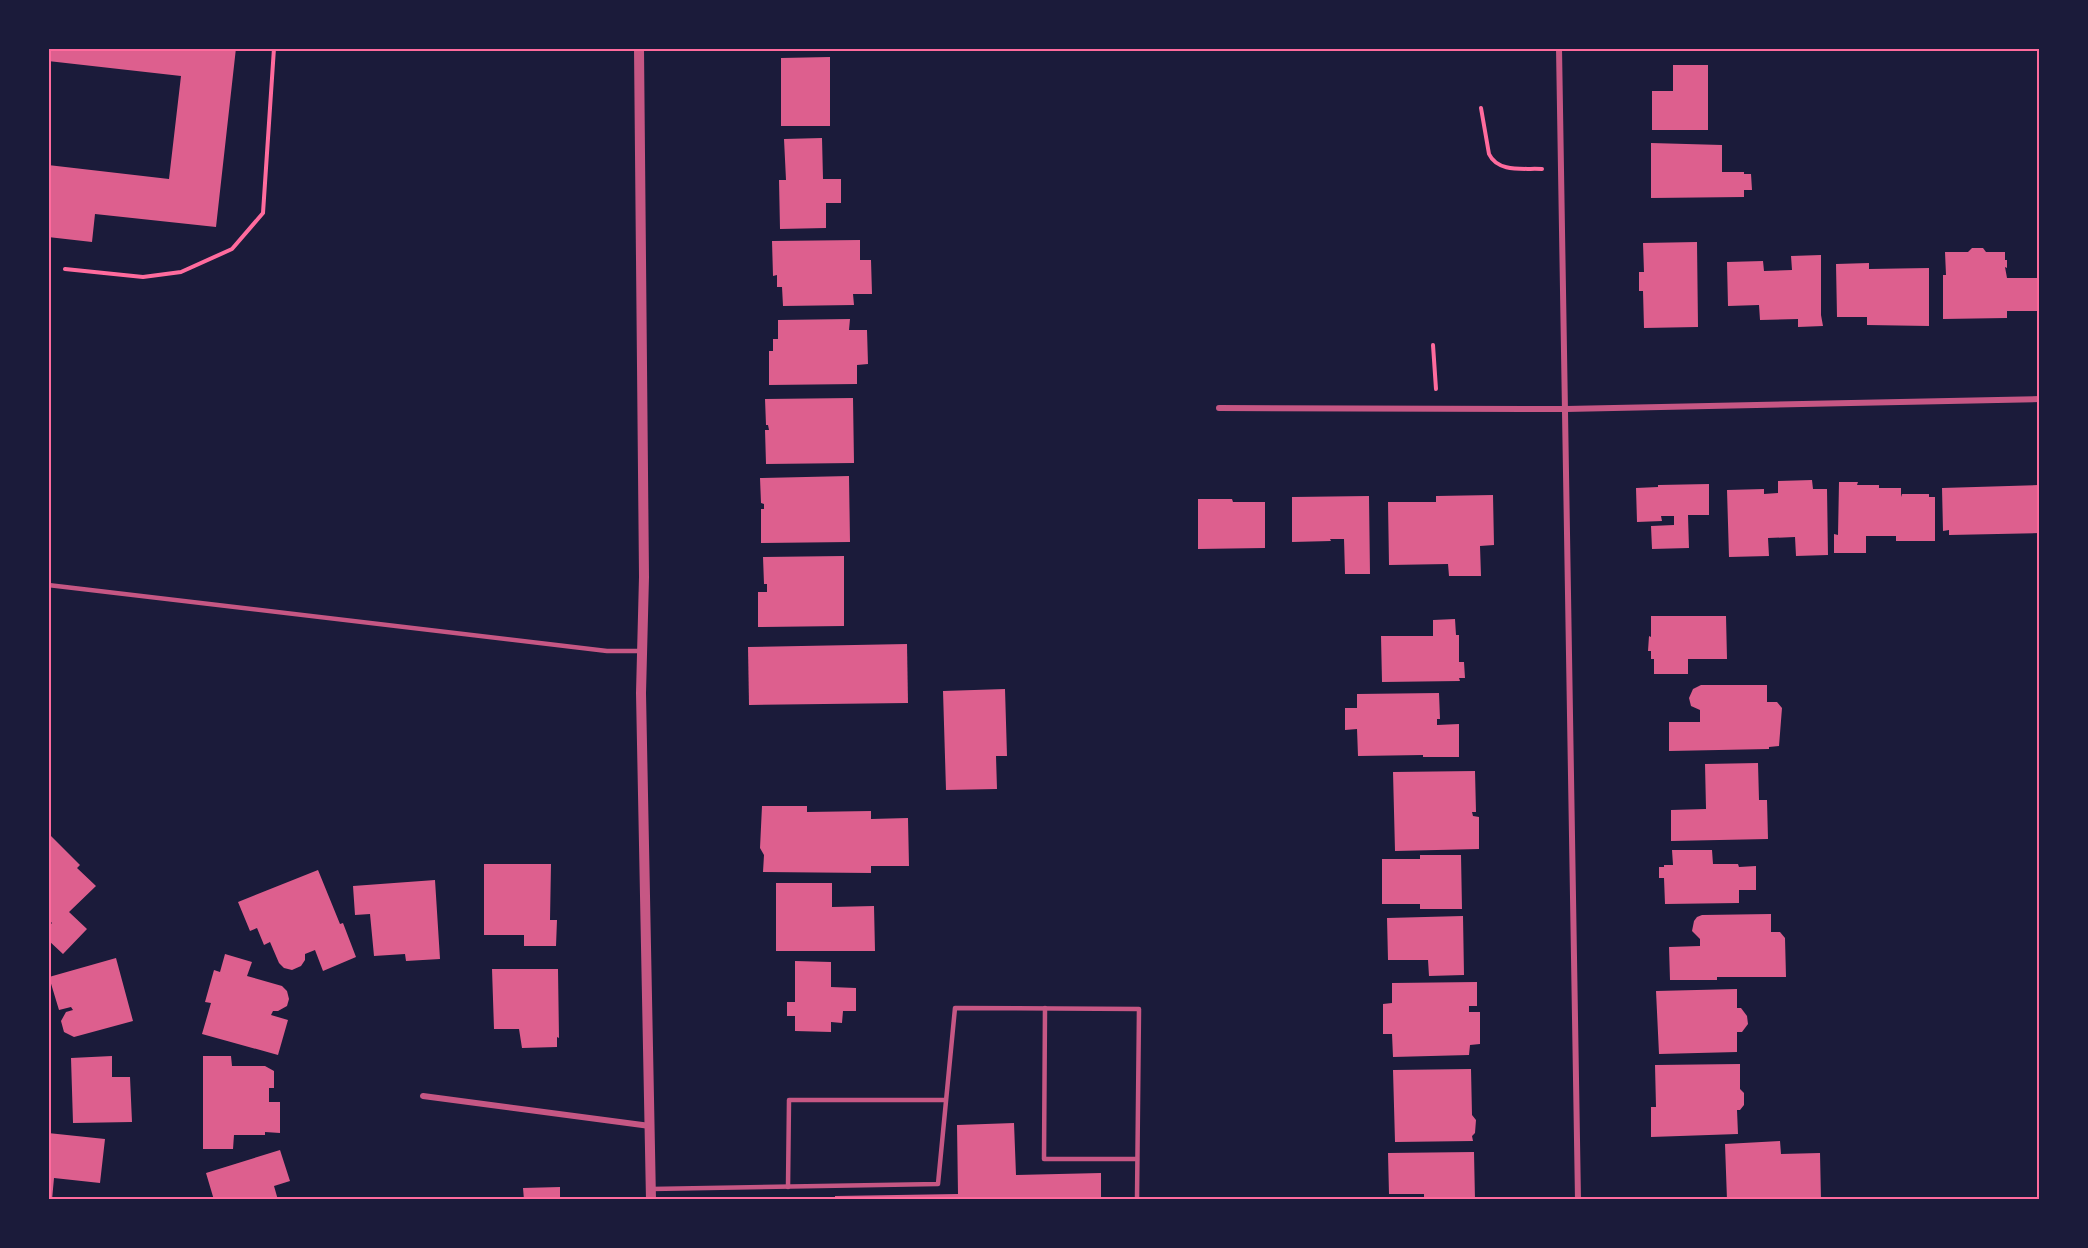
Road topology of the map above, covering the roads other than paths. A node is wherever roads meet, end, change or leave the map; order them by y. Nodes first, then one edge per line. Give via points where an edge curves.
1 (639, 48) edge
2 (1558, 48) edge
3 (2040, 399) edge
4 (1219, 408) dead end
5 (1566, 409) junction
6 (48, 585) edge
7 (643, 651) junction
8 (1045, 1008) junction
9 (423, 1096) dead end
10 (945, 1100) junction
11 (650, 1126) junction
12 (1137, 1159) junction
13 (789, 1187) junction
14 (651, 1195) edge
15 (1137, 1200) edge
16 (1578, 1200) edge

1 - 7 street
2 - 5 street
3 - 5 street
4 - 5 street
5 - 16 street
6 - 7 lane via 607,651
7 - 11 street
8 - 10 lane via 955,1008
8 - 12 lane via 1138,1009
8 - 12 lane via 1044,1159
9 - 11 street
10 - 13 lane via 938,1184
10 - 13 lane via 789,1100
11 - 14 street
12 - 15 lane
13 - 14 lane

